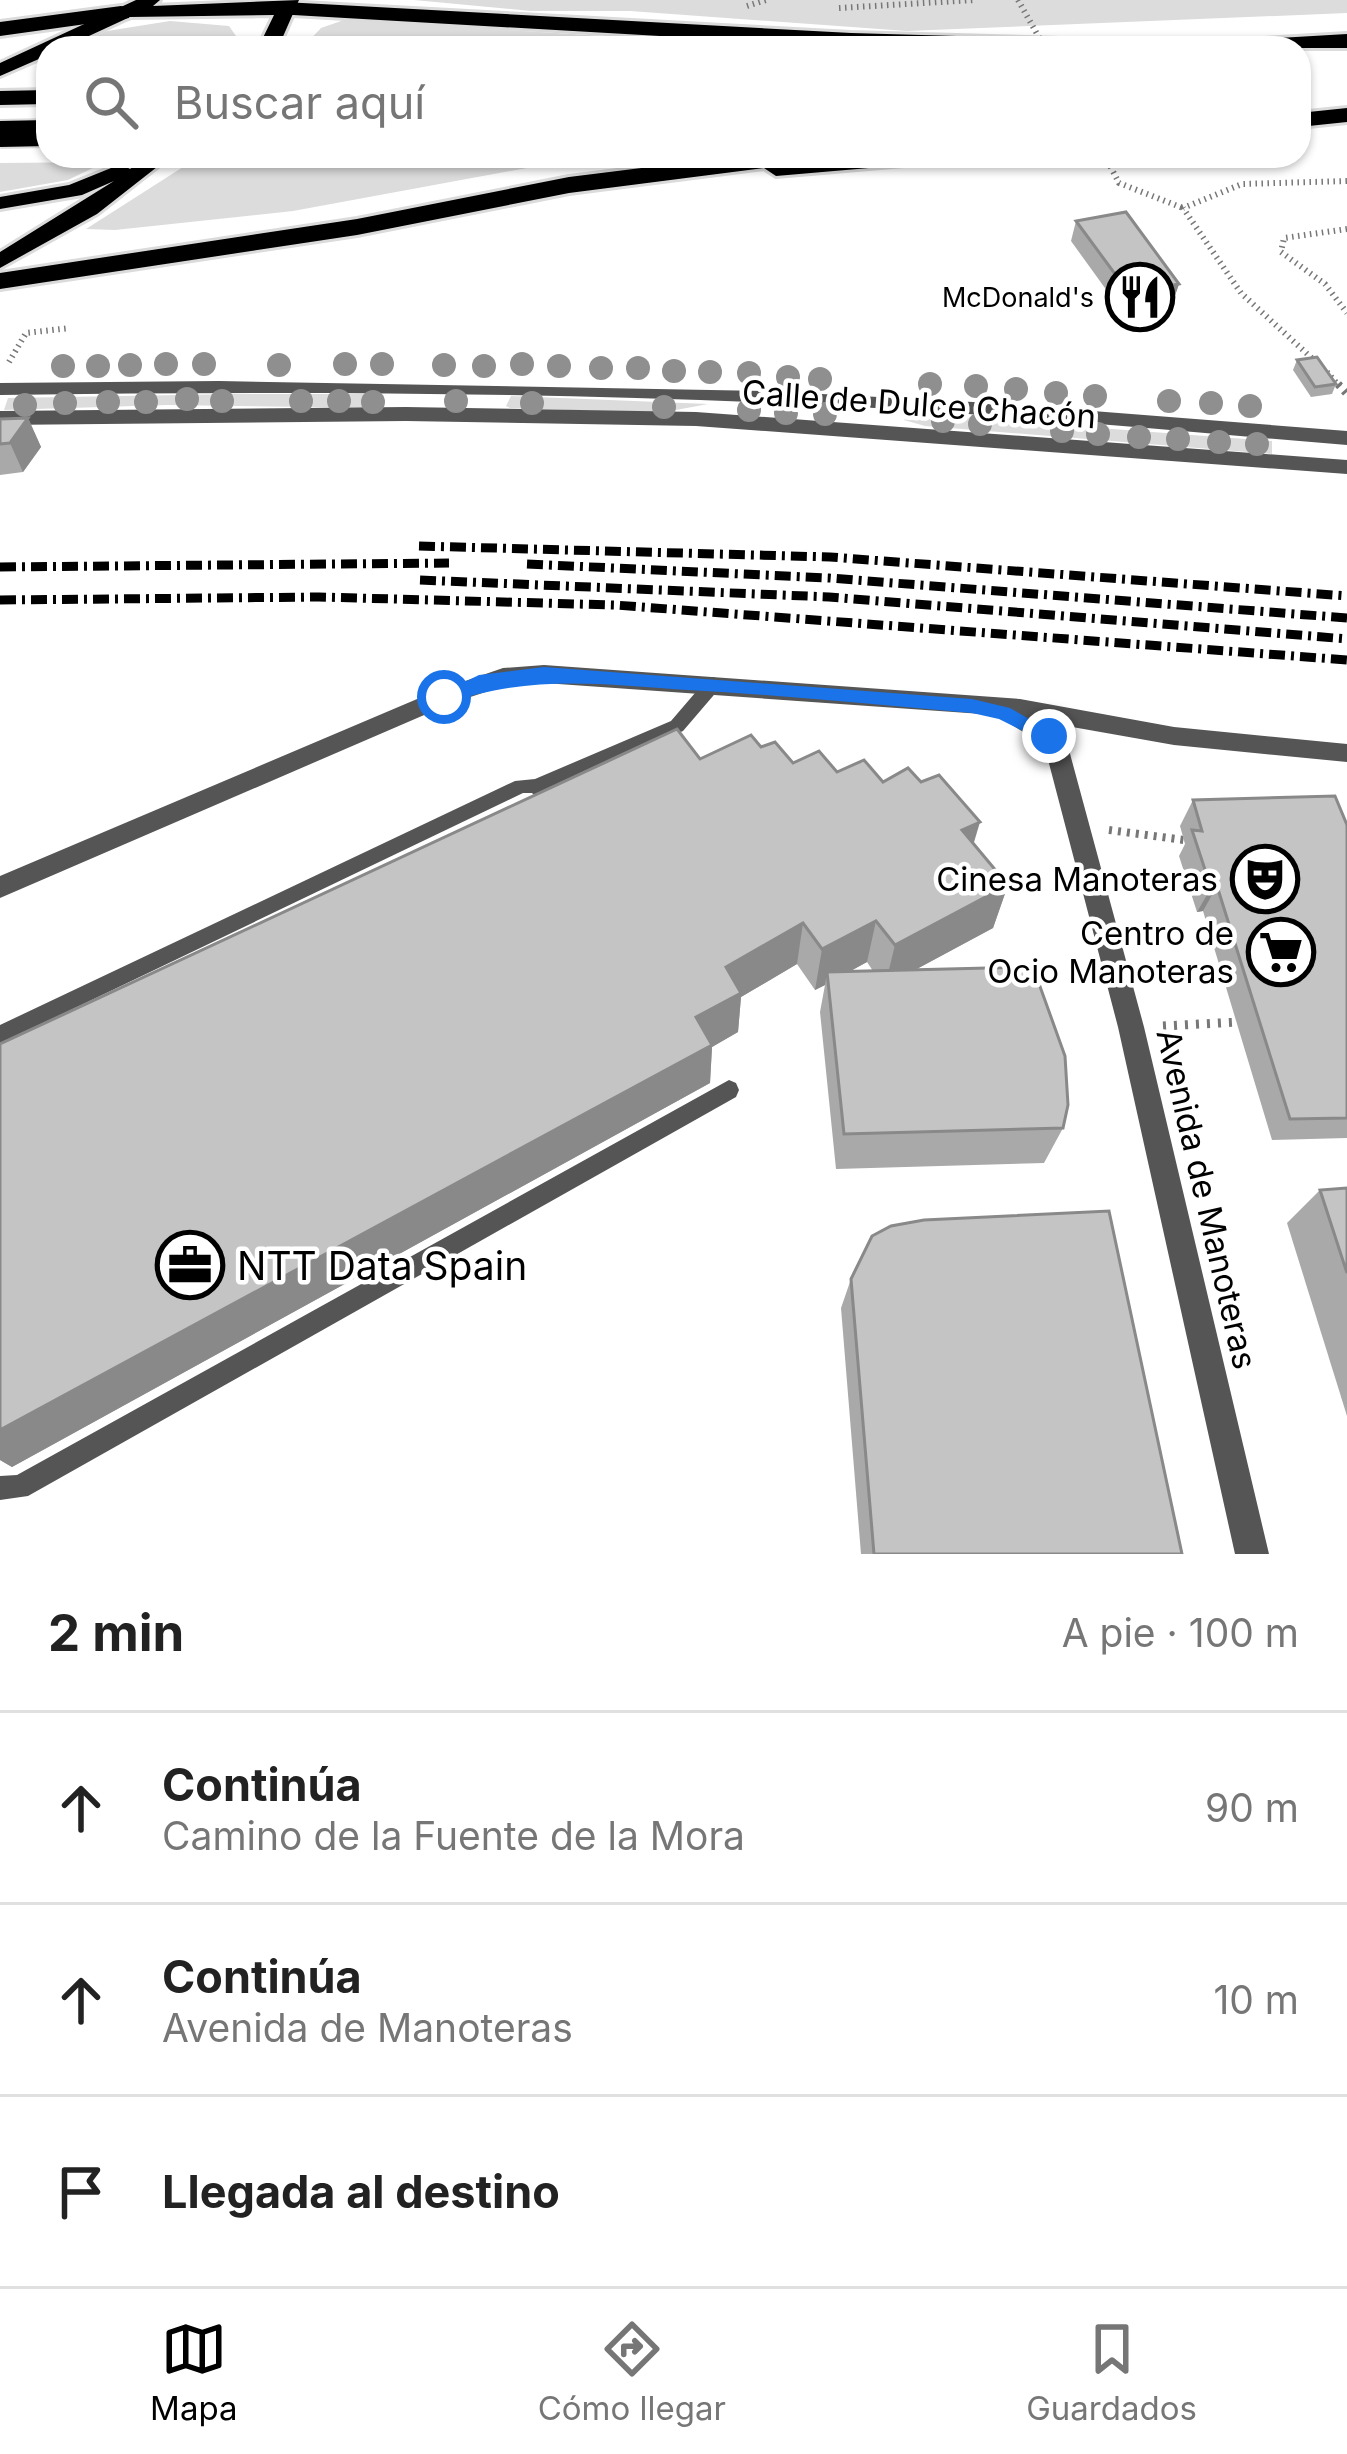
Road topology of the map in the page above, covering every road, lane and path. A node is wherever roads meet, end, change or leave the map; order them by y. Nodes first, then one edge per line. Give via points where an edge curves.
1 (151, 0) edge
2 (370, 0) edge
3 (766, 0) edge
4 (1018, 0) edge
5 (287, 4) edge
6 (746, 7) dead end
7 (122, 13) junction
8 (438, 17) junction
9 (0, 28) edge
10 (73, 36) edge
11 (273, 36) edge
12 (775, 36) edge
13 (1038, 36) edge
14 (1347, 41) edge
15 (1311, 43) edge
16 (36, 53) edge
17 (0, 70) edge
18 (1347, 94) edge
19 (36, 97) edge
20 (1311, 97) edge
21 (0, 98) edge
22 (1347, 116) edge
23 (1311, 119) edge
24 (36, 133) edge
25 (0, 134) edge
26 (127, 168) edge
27 (141, 168) edge
28 (700, 168) edge
29 (726, 168) edge
30 (1111, 168) edge
31 (676, 171) junction
32 (1347, 181) edge
33 (0, 202) edge
34 (1183, 208) junction
35 (1347, 229) edge
36 (0, 261) edge
37 (0, 281) edge
38 (1347, 314) edge
39 (70, 328) dead end
40 (9, 362) dead end
41 (0, 388) edge
42 (492, 388) junction
43 (1347, 394) edge
44 (486, 415) junction
45 (0, 418) edge
46 (1347, 438) edge
47 (1347, 467) edge
48 (713, 684) junction
49 (972, 706) junction
50 (1347, 753) edge
51 (536, 786) junction
52 (572, 825) edge
53 (1109, 830) dead end
54 (1184, 840) dead end
55 (0, 887) edge
56 (1239, 1022) dead end
57 (1158, 1026) dead end
58 (0, 1035) edge
59 (729, 1090) dead end
60 (0, 1488) edge
61 (1252, 1554) edge

1 - 7 main road
2 - 8 highway
3 - 6 path
4 - 13 path, bridge
5 - 7 main road
5 - 8 highway
5 - 11 main road
7 - 9 highway
7 - 10 main road
8 - 12 highway
14 - 15 highway
16 - 17 main road
18 - 20 highway
19 - 21 highway
22 - 23 highway
24 - 25 highway, bridge
26 - 33 main road via 74,190
27 - 36 main road
28 - 31 highway
29 - 31 highway
30 - 34 path via 1119,183
31 - 37 highway
32 - 34 path via 1255,178
34 - 43 path via 1204,250 1263,320
35 - 38 path via 1284,238 1281,252 1324,284
39 - 40 path via 26,333
41 - 42 street, Calle de Dulce Chacón
42 - 44 street
42 - 46 street, Calle de Dulce Chacón via 880,403
44 - 45 street, Calle de Dulce Chacón
44 - 47 street, Calle de Dulce Chacón via 872,429
48 - 49 street
48 - 51 lane via 677,726
48 - 55 street via 544,674 479,682
49 - 50 street
49 - 61 street, Avenida de Manoteras via 1034,726 1058,750
51 - 52 lane
51 - 58 lane via 520,786
53 - 54 path
56 - 57 path
59 - 60 lane via 198,1390 19,1487

